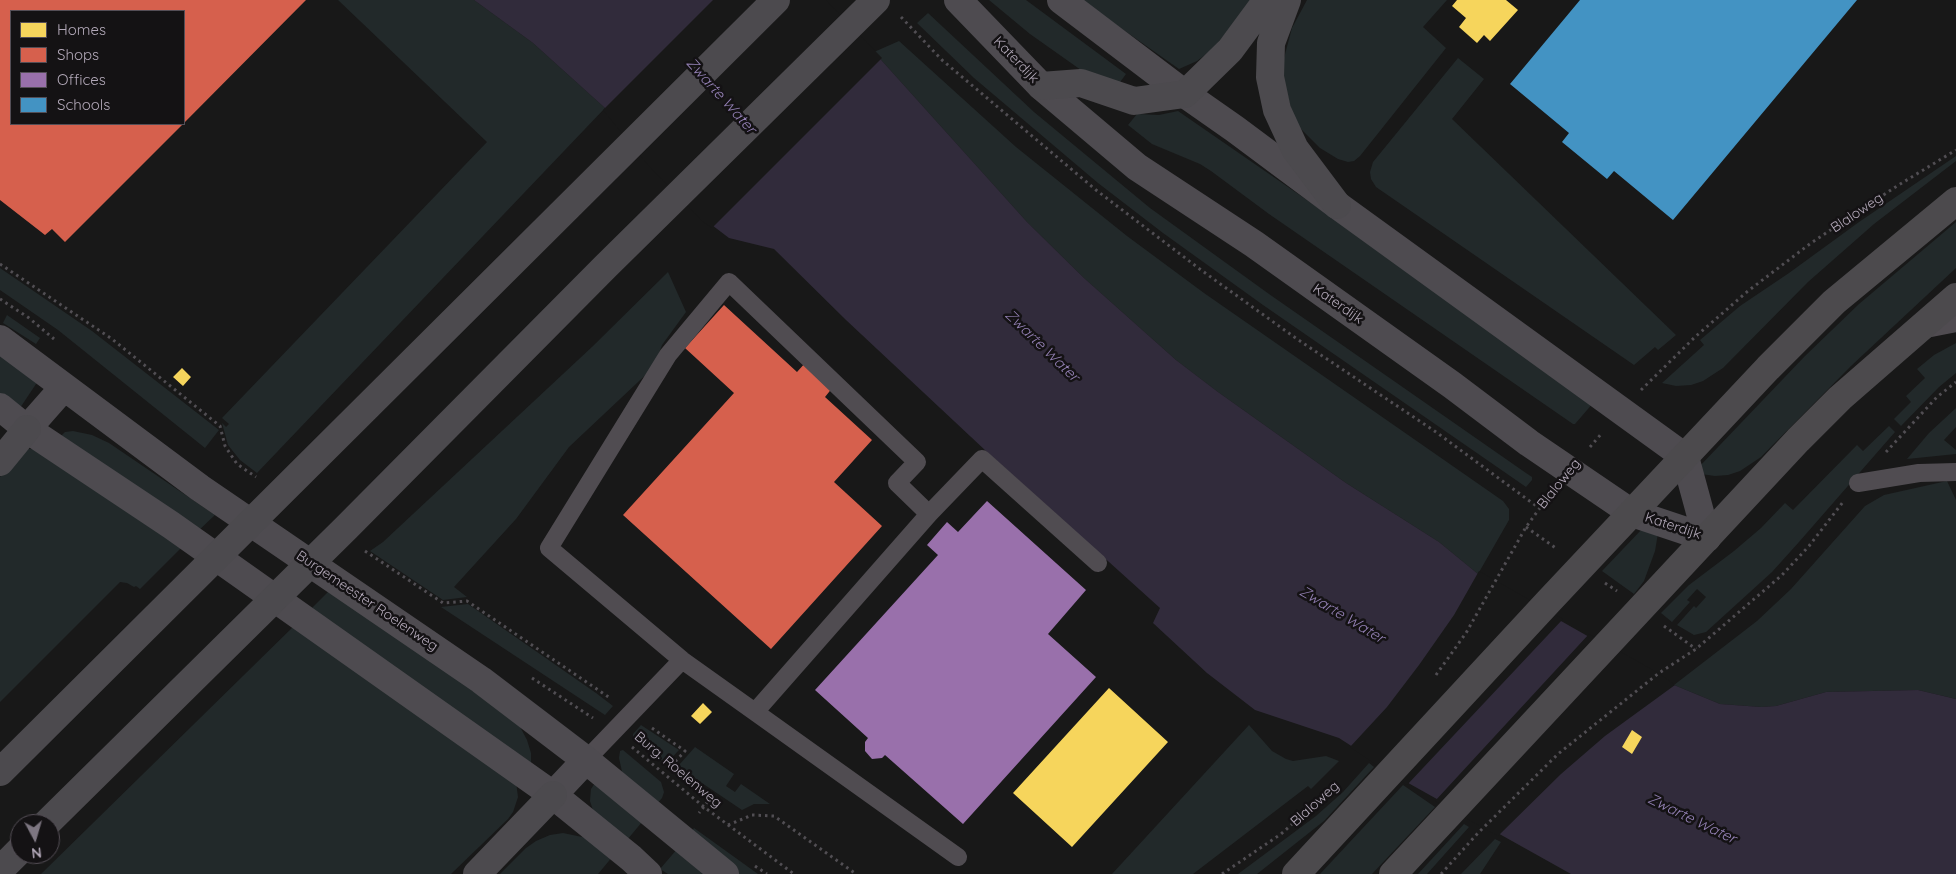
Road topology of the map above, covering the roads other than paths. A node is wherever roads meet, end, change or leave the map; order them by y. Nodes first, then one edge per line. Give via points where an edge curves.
1 (776, 0) edge
2 (958, 0) edge
3 (1061, 0) edge
4 (1267, 0) edge
5 (1286, 0) edge
6 (886, 7) edge
7 (1041, 86) junction
8 (1185, 94) junction
9 (1956, 201) edge
10 (1337, 205) junction
11 (1956, 297) edge
12 (1956, 323) edge
13 (1916, 331) junction
14 (0, 339) edge
15 (64, 387) junction
16 (0, 408) edge
17 (27, 429) junction
18 (1685, 457) junction
19 (0, 462) edge
20 (1956, 472) edge
21 (1858, 483) road end
22 (1632, 512) junction
23 (929, 514) junction
24 (1707, 538) junction
25 (1098, 563) dead end
26 (682, 660) junction
27 (755, 712) junction
28 (586, 760) junction
29 (0, 772) edge
30 (553, 795) junction
31 (56, 814) edge
32 (958, 857) dead end
33 (10, 860) edge
34 (0, 870) edge
35 (477, 874) edge
36 (648, 874) edge
37 (725, 874) edge
38 (1296, 874) edge
39 (1393, 874) edge

1 - 29 highway via 557,220 274,485 189,584
2 - 7 main road, Katerdijk
3 - 8 main road
4 - 8 highway via 1230,50
5 - 10 highway via 1271,43 1270,77 1277,110 1295,149
6 - 31 highway via 605,267 353,538 248,624
7 - 8 highway via 1081,83 1134,101
7 - 22 main road, Katerdijk via 1137,167 1262,250 1570,472
8 - 10 main road
9 - 18 main road via 1834,302
10 - 18 main road
11 - 13 main road
12 - 13 lane
13 - 24 main road via 1840,398
14 - 15 main road, Burgemeester Roelenweg
15 - 17 main road
15 - 28 main road, Burgemeester Roelenweg via 200,488 481,680
16 - 17 main road
17 - 19 highway
17 - 30 main road via 170,525
18 - 22 main road
18 - 24 main road, Katerdijk
20 - 21 lane via 1919,473
22 - 24 main road, Katerdijk
22 - 38 main road
23 - 25 lane via 982,459
23 - 26 lane via 896,483 917,462 729,282 668,355 549,548
23 - 27 lane
24 - 39 main road
26 - 27 lane
26 - 28 lane
27 - 32 lane
28 - 30 main road
28 - 37 main road, Burgemeester Roelenweg
30 - 35 highway
30 - 36 main road
33 - 34 highway

